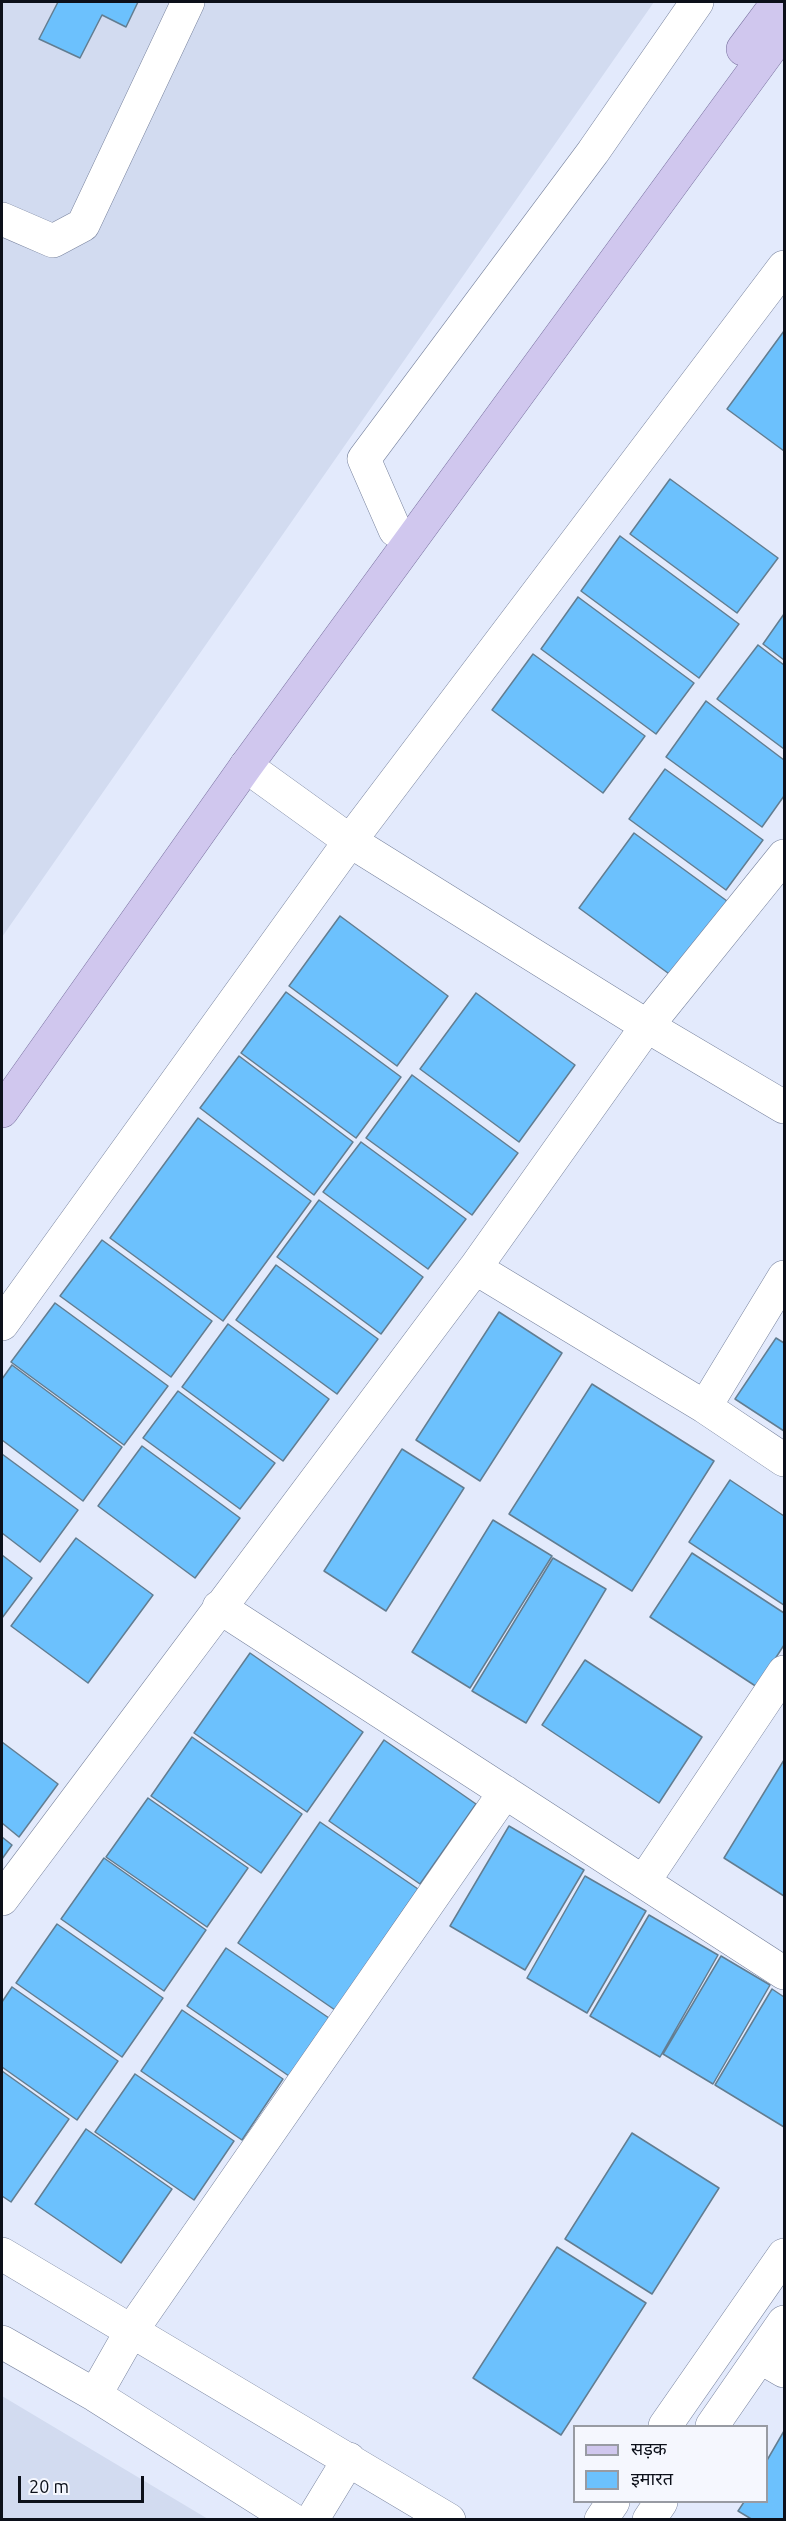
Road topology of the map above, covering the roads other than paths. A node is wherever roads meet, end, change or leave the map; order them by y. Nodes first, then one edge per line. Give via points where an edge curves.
1 (188, 2) edge
2 (697, 2) edge
3 (778, 2) edge
4 (784, 30) edge
5 (2, 219) edge
6 (784, 267) edge
7 (395, 530) junction
8 (246, 766) junction
9 (351, 841) junction
10 (784, 856) edge
11 (647, 1026) junction
12 (2, 1074) edge
13 (784, 1107) edge
14 (2, 1111) edge
15 (475, 1268) junction
16 (784, 1277) edge
17 (2, 1324) edge
18 (705, 1407) junction
19 (784, 1460) edge
20 (219, 1607) junction
21 (784, 1672) edge
22 (505, 1792) junction
23 (644, 1881) junction
24 (2, 1899) edge
25 (784, 1973) edge
26 (2, 2254) edge
27 (784, 2255) edge
28 (784, 2322) edge
29 (132, 2330) junction
30 (2, 2342) edge
31 (772, 2364) edge
32 (95, 2395) junction
33 (666, 2425) edge
34 (714, 2425) edge
35 (349, 2459) junction
36 (612, 2503) edge
37 (660, 2503) edge
38 (293, 2520) edge
39 (312, 2520) edge
40 (449, 2520) edge
41 (601, 2520) edge
42 (649, 2520) edge

1 - 5 street via 83,225 54,241
2 - 7 street via 593,152 364,459
3 - 7 main road
4 - 8 main road
6 - 9 street
7 - 12 main road
8 - 9 street
8 - 14 main road
9 - 11 street
9 - 17 street
10 - 11 street
11 - 13 street
11 - 15 street
15 - 18 street
15 - 20 street
16 - 18 street
18 - 19 street
20 - 22 street
20 - 24 street
21 - 23 street
22 - 23 street
22 - 29 street
23 - 25 street
26 - 29 street
27 - 33 street
28 - 31 street
29 - 32 street
29 - 35 street
30 - 32 street
31 - 34 street
32 - 38 street
35 - 39 street
35 - 40 street
36 - 41 street
37 - 42 street

